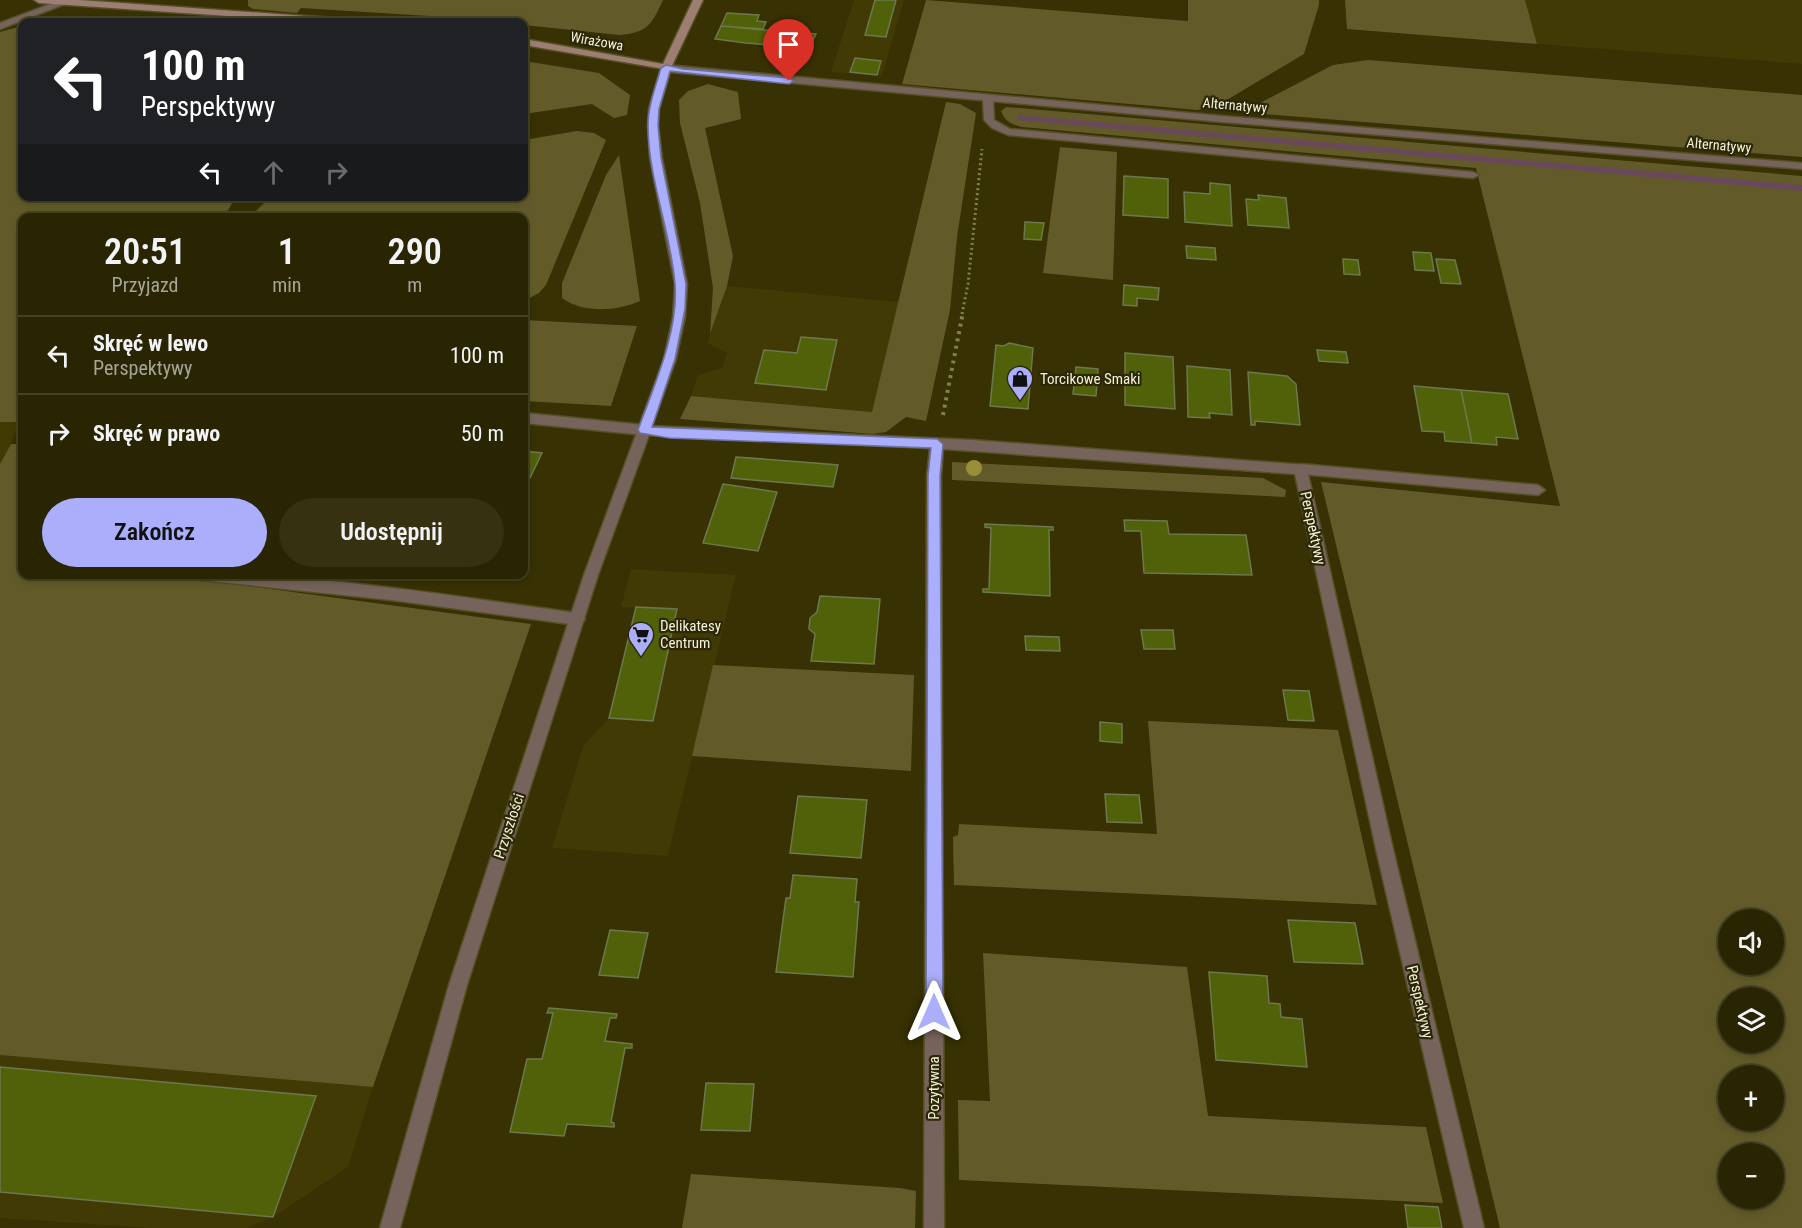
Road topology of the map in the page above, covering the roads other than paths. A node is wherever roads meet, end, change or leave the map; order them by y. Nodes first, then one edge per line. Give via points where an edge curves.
1 (39, 0) edge
2 (698, 0) edge
3 (65, 2) junction
4 (22, 18) edge
5 (291, 18) edge
6 (18, 19) edge
7 (0, 26) edge
8 (528, 43) edge
9 (666, 68) junction
10 (988, 99) junction
11 (1802, 166) edge
12 (1473, 175) dead end
13 (528, 418) edge
14 (644, 430) junction
15 (937, 444) junction
16 (1301, 469) junction
17 (1538, 490) dead end
18 (248, 579) edge
19 (577, 619) junction
20 (390, 1228) edge
21 (934, 1228) edge
22 (1474, 1228) edge

1 - 3 street
2 - 9 street
3 - 4 street
3 - 5 street
6 - 7 street
8 - 9 street, Wirażowa
9 - 10 street, Alternatywy
9 - 14 street, Przyszłości via 653,126 681,284 680,309 670,359
10 - 11 street, Alternatywy
10 - 12 street via 986,117 1008,132
13 - 14 street
14 - 15 street
14 - 19 street, Przyszłości
15 - 16 street
15 - 21 street, Pozytywna
16 - 17 street
16 - 22 street, Perspektywy via 1379,827
18 - 19 street
19 - 20 street, Przyszłości via 458,985

